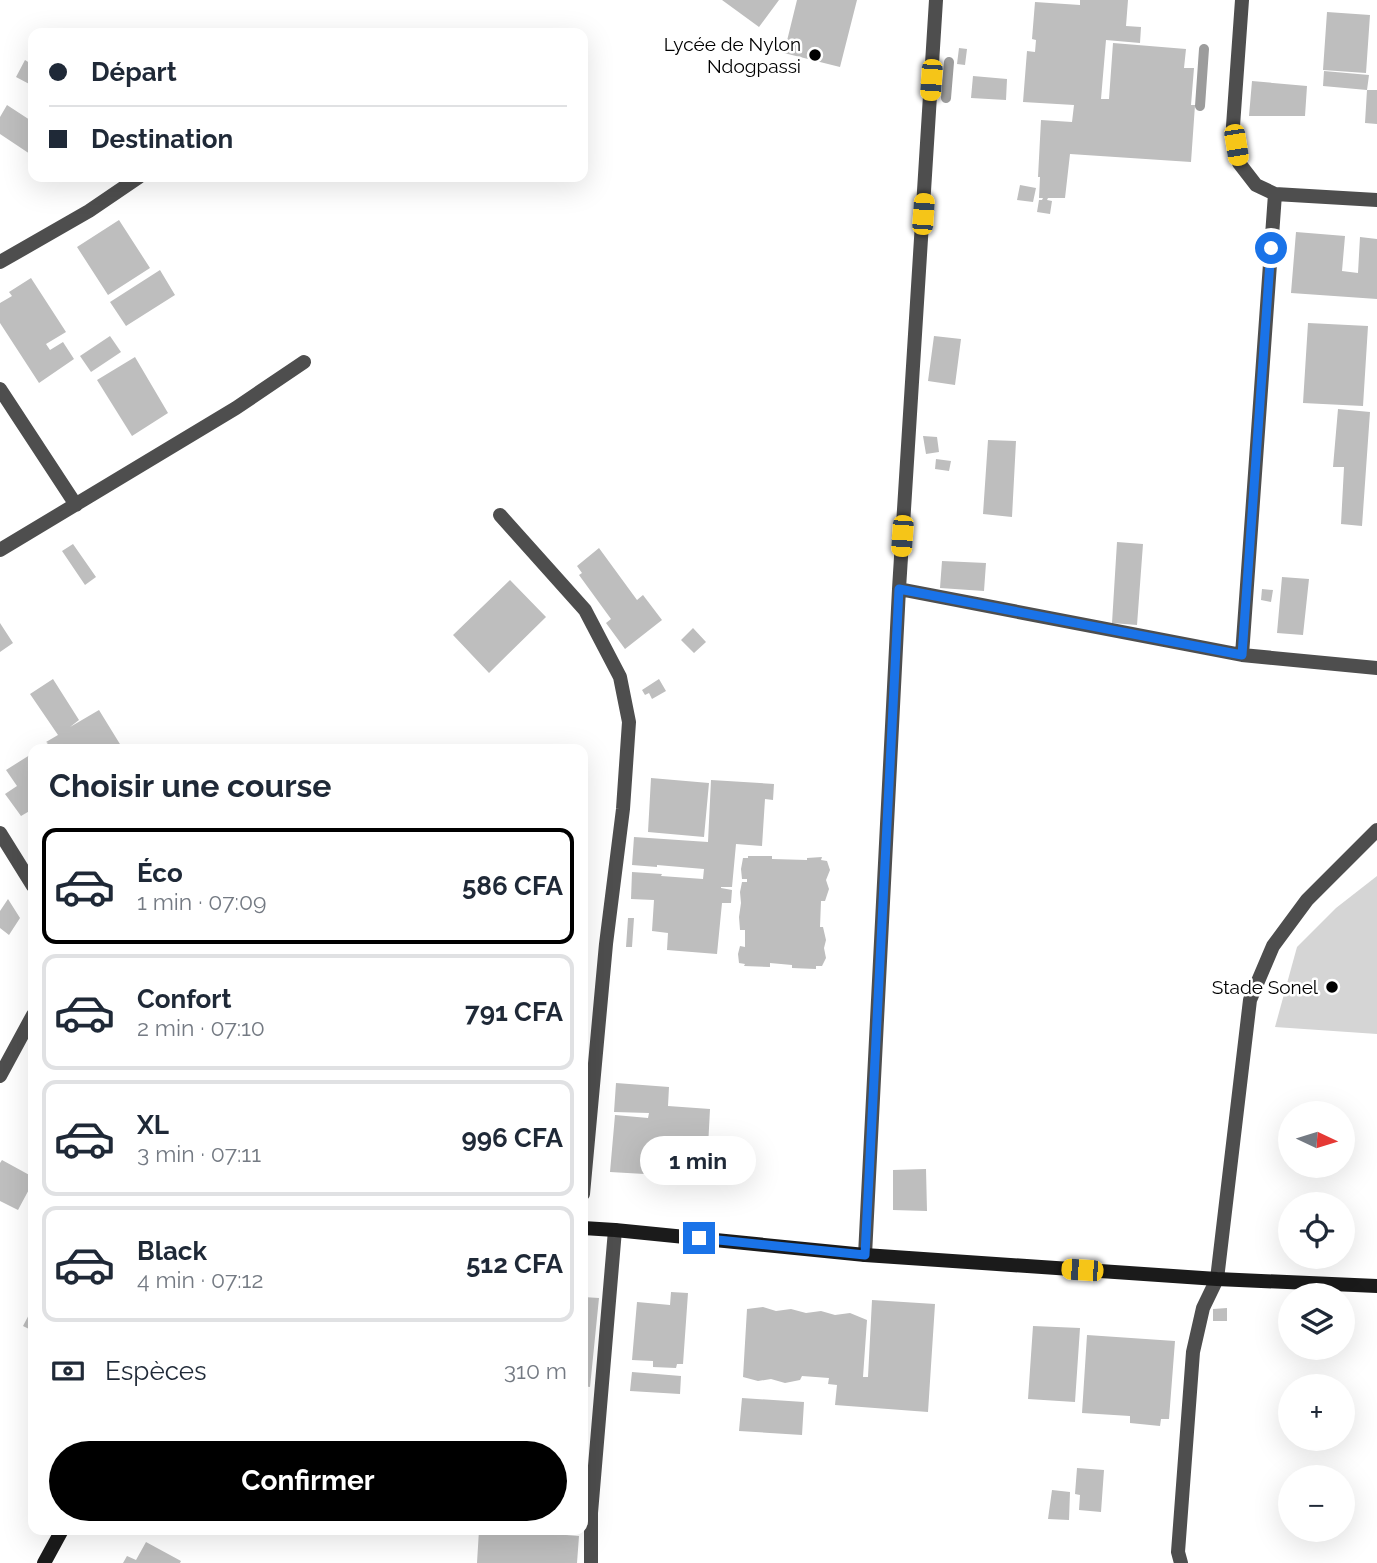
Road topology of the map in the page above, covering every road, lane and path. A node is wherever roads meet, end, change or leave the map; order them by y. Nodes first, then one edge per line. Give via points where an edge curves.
1 (936, 0) edge
2 (1242, 0) edge
3 (132, 182) edge
4 (1275, 194) junction
5 (1377, 200) edge
6 (0, 262) edge
7 (304, 362) dead end
8 (0, 388) edge
9 (76, 505) junction
10 (500, 515) dead end
11 (0, 550) edge
12 (899, 589) junction
13 (1242, 655) junction
14 (1377, 668) edge
15 (1377, 830) edge
16 (0, 834) edge
17 (28, 878) edge
18 (28, 1024) edge
19 (0, 1076) edge
20 (588, 1140) edge
21 (588, 1228) edge
22 (615, 1230) junction
23 (865, 1255) junction
24 (1217, 1279) junction
25 (1377, 1286) edge
26 (588, 1502) edge
27 (588, 1525) edge
28 (59, 1535) edge
29 (44, 1563) edge
30 (591, 1563) edge
31 (1181, 1563) edge

1 - 12 street
2 - 4 street via 1233,126 1239,163 1256,185
3 - 6 street
4 - 5 street
4 - 13 street
7 - 9 street
8 - 9 street
9 - 11 street
10 - 20 street via 585,610 620,677 629,722
12 - 13 street
12 - 23 street
13 - 14 street
15 - 24 street via 1307,900 1273,946 1250,1000
16 - 17 street
18 - 19 street
21 - 22 main road
22 - 23 main road
22 - 26 street
23 - 24 main road
24 - 25 main road
24 - 31 street via 1203,1308 1193,1352 1178,1552
27 - 30 street
28 - 29 main road

